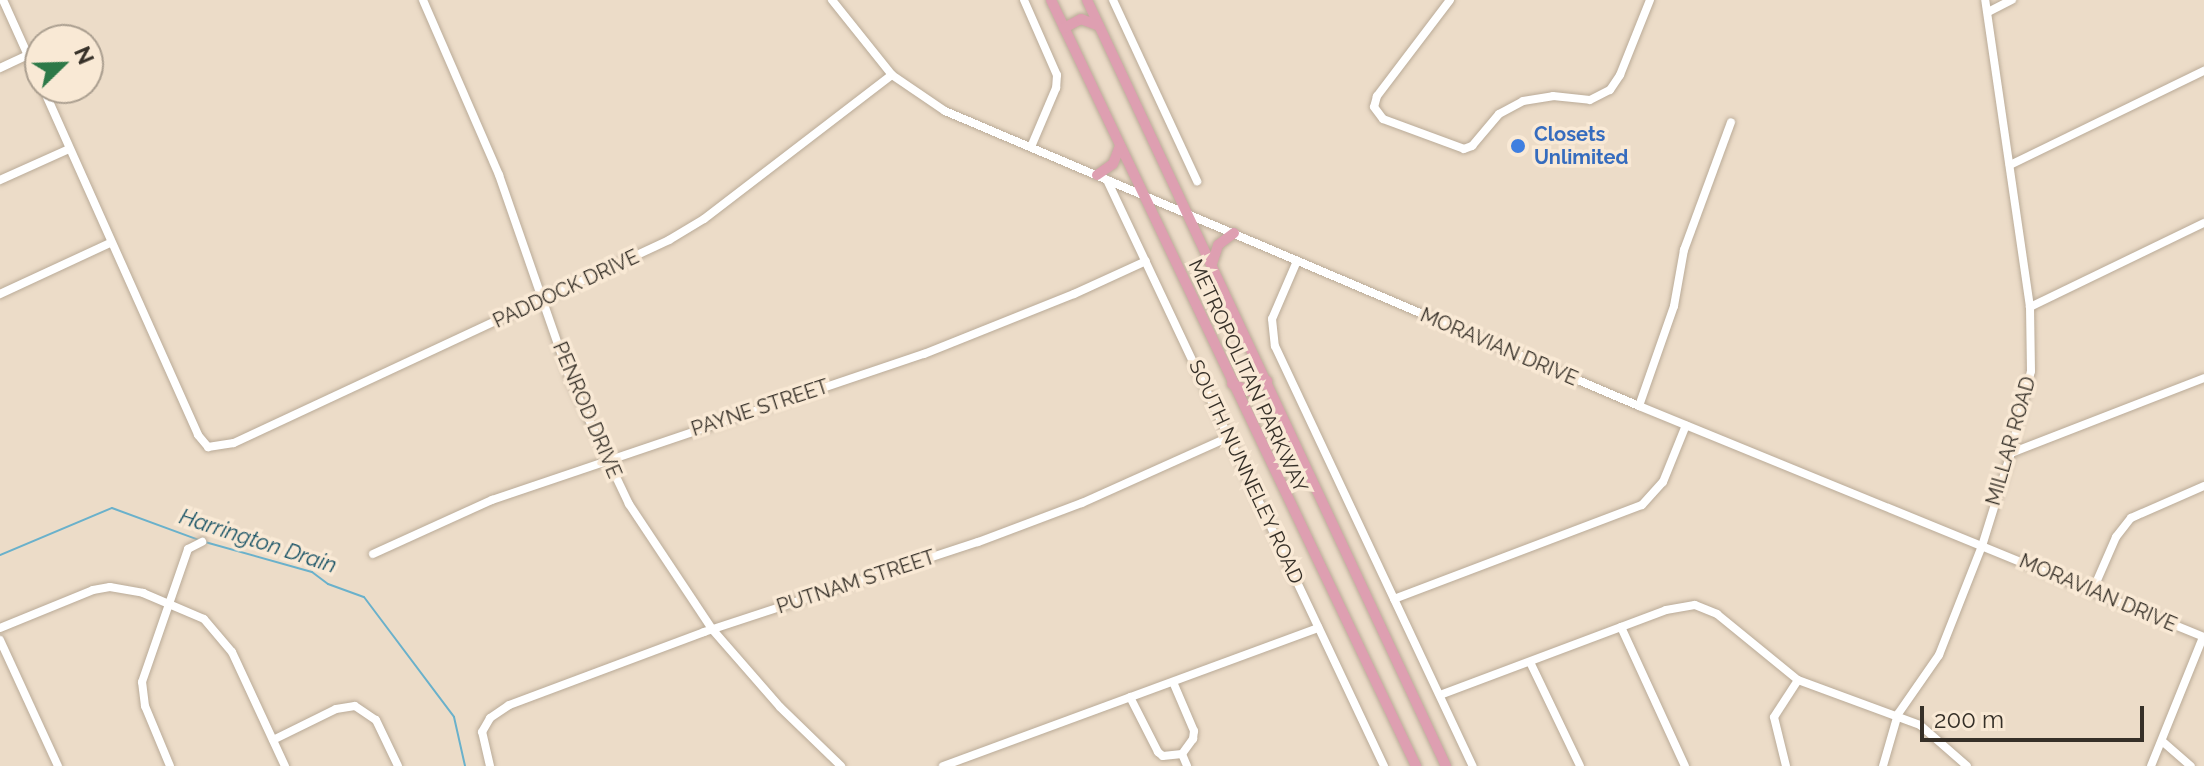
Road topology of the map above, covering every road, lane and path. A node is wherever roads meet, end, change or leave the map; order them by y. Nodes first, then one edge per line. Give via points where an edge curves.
1 (3, 0) edge
2 (423, 0) edge
3 (832, 0) edge
4 (1024, 0) edge
5 (1051, 0) edge
6 (1087, 0) edge
7 (1113, 0) edge
8 (1450, 0) edge
9 (1650, 0) edge
10 (1985, 0) edge
11 (2012, 0) edge
12 (1988, 12) junction
13 (1099, 26) junction
14 (1064, 28) junction
15 (24, 46) edge
16 (24, 57) edge
17 (0, 68) edge
18 (2204, 71) edge
19 (892, 75) junction
20 (50, 104) edge
21 (1731, 122) dead end
22 (1120, 146) junction
23 (1031, 147) junction
24 (69, 149) junction
25 (2010, 165) junction
26 (1102, 177) junction
27 (0, 180) edge
28 (1197, 181) dead end
29 (1143, 194) junction
30 (1188, 213) junction
31 (2204, 223) edge
32 (1234, 233) junction
33 (110, 243) junction
34 (1146, 261) junction
35 (1297, 261) junction
36 (1212, 264) junction
37 (0, 294) edge
38 (543, 301) junction
39 (2030, 307) junction
40 (2204, 378) edge
41 (1267, 381) junction
42 (1232, 384) junction
43 (1639, 406) junction
44 (1686, 425) junction
45 (1229, 437) junction
46 (2011, 453) junction
47 (606, 459) junction
48 (2204, 486) edge
49 (202, 542) dead end
50 (1982, 546) junction
51 (373, 554) dead end
52 (2092, 592) junction
53 (1394, 599) junction
54 (167, 602) junction
55 (1621, 627) junction
56 (0, 628) edge
57 (1318, 628) junction
58 (712, 629) junction
59 (2203, 637) edge
60 (0, 640) edge
61 (1530, 662) junction
62 (1798, 680) junction
63 (1173, 682) junction
64 (1440, 695) junction
65 (1130, 697) junction
66 (1898, 714) junction
67 (273, 740) junction
68 (2162, 741) junction
69 (1182, 754) junction
70 (837, 762) edge
71 (58, 766) edge
72 (170, 766) edge
73 (285, 766) edge
74 (398, 766) edge
75 (490, 766) edge
76 (825, 766) edge
77 (943, 766) edge
78 (1187, 766) edge
79 (1384, 766) edge
80 (1416, 766) edge
81 (1446, 766) edge
82 (1473, 766) edge
83 (1580, 766) edge
84 (1685, 766) edge
85 (1786, 766) edge
86 (1883, 766) edge
87 (1967, 766) edge
88 (2151, 766) edge
89 (2191, 766) edge

1 - 15 street
2 - 38 street, PENROD DRIVE via 476,116
3 - 19 street, MORAVIAN DRIVE
4 - 23 street via 1057,75
5 - 14 main road, METROPOLITAN PARKWAY
6 - 13 main road, METROPOLITAN PARKWAY
7 - 28 street
8 - 9 street via 1377,96 1374,111 1437,141 1468,149 1499,114 1523,101 1553,96 1590,100 1610,90
10 - 12 street, MILLAR ROAD
11 - 12 street
12 - 25 street, MILLAR ROAD
13 - 14 main road via 1081,19
13 - 30 main road, METROPOLITAN PARKWAY
14 - 22 main road, METROPOLITAN PARKWAY
16 - 17 street
18 - 25 street
19 - 23 street, MORAVIAN DRIVE via 933,105
19 - 38 street, PADDOCK DRIVE via 685,232
20 - 24 street
21 - 43 street via 1684,250 1674,306
22 - 26 main road
22 - 29 main road, METROPOLITAN PARKWAY
23 - 26 street, MORAVIAN DRIVE
24 - 27 street
24 - 33 street
25 - 39 street, MILLAR ROAD
26 - 29 street, MORAVIAN DRIVE
26 - 34 street, SOUTH NUNNELEY ROAD
29 - 30 street, MORAVIAN DRIVE
29 - 42 main road, METROPOLITAN PARKWAY
30 - 32 street, MORAVIAN DRIVE
30 - 36 main road, METROPOLITAN PARKWAY
31 - 39 street
32 - 35 street, MORAVIAN DRIVE
32 - 36 main road via 1218,245
33 - 37 street
33 - 38 street, PADDOCK DRIVE via 208,447 234,443
34 - 45 street, SOUTH NUNNELEY ROAD
34 - 47 street, PAYNE STREET via 924,354
35 - 43 street, MORAVIAN DRIVE
35 - 53 street via 1272,319 1275,346
36 - 41 main road, METROPOLITAN PARKWAY
38 - 47 street, PENROD DRIVE
39 - 46 street, MILLAR ROAD via 2031,371
40 - 46 street
41 - 42 main road via 1249,391
41 - 81 main road, METROPOLITAN PARKWAY
42 - 80 main road, METROPOLITAN PARKWAY
43 - 44 street, MORAVIAN DRIVE
44 - 50 street, MORAVIAN DRIVE
44 - 53 street via 1663,482 1642,505
45 - 57 street, SOUTH NUNNELEY ROAD
45 - 58 street, PUTNAM STREET via 991,537
46 - 50 street, MILLAR ROAD
47 - 51 street, PAYNE STREET via 492,500
47 - 58 street, PENROD DRIVE via 656,548
48 - 52 street via 2131,518 2116,537
49 - 54 street via 188,549
50 - 52 street, MORAVIAN DRIVE
50 - 66 street, MILLAR ROAD via 1939,655
52 - 59 street, MORAVIAN DRIVE
53 - 64 street
54 - 56 street via 132,589 101,588
54 - 67 street via 204,619 225,639
54 - 72 street via 144,670 142,694
55 - 61 street
55 - 62 street via 1682,605 1701,607 1717,614
55 - 84 street
57 - 63 street
57 - 79 street, SOUTH NUNNELEY ROAD
58 - 70 street, PENROD DRIVE
58 - 75 street, PUTNAM STREET via 509,705 484,725
59 - 68 street
60 - 71 street
61 - 64 street
61 - 83 street
62 - 66 street
62 - 85 street via 1774,717
63 - 65 street
63 - 69 street via 1194,731
64 - 82 street
65 - 69 street via 1158,752
65 - 77 street
66 - 86 street, MILLAR ROAD
66 - 87 street via 1937,737
67 - 73 street
67 - 74 street via 336,709 355,706 376,720
68 - 88 street
68 - 89 street
69 - 78 street
70 - 76 street

